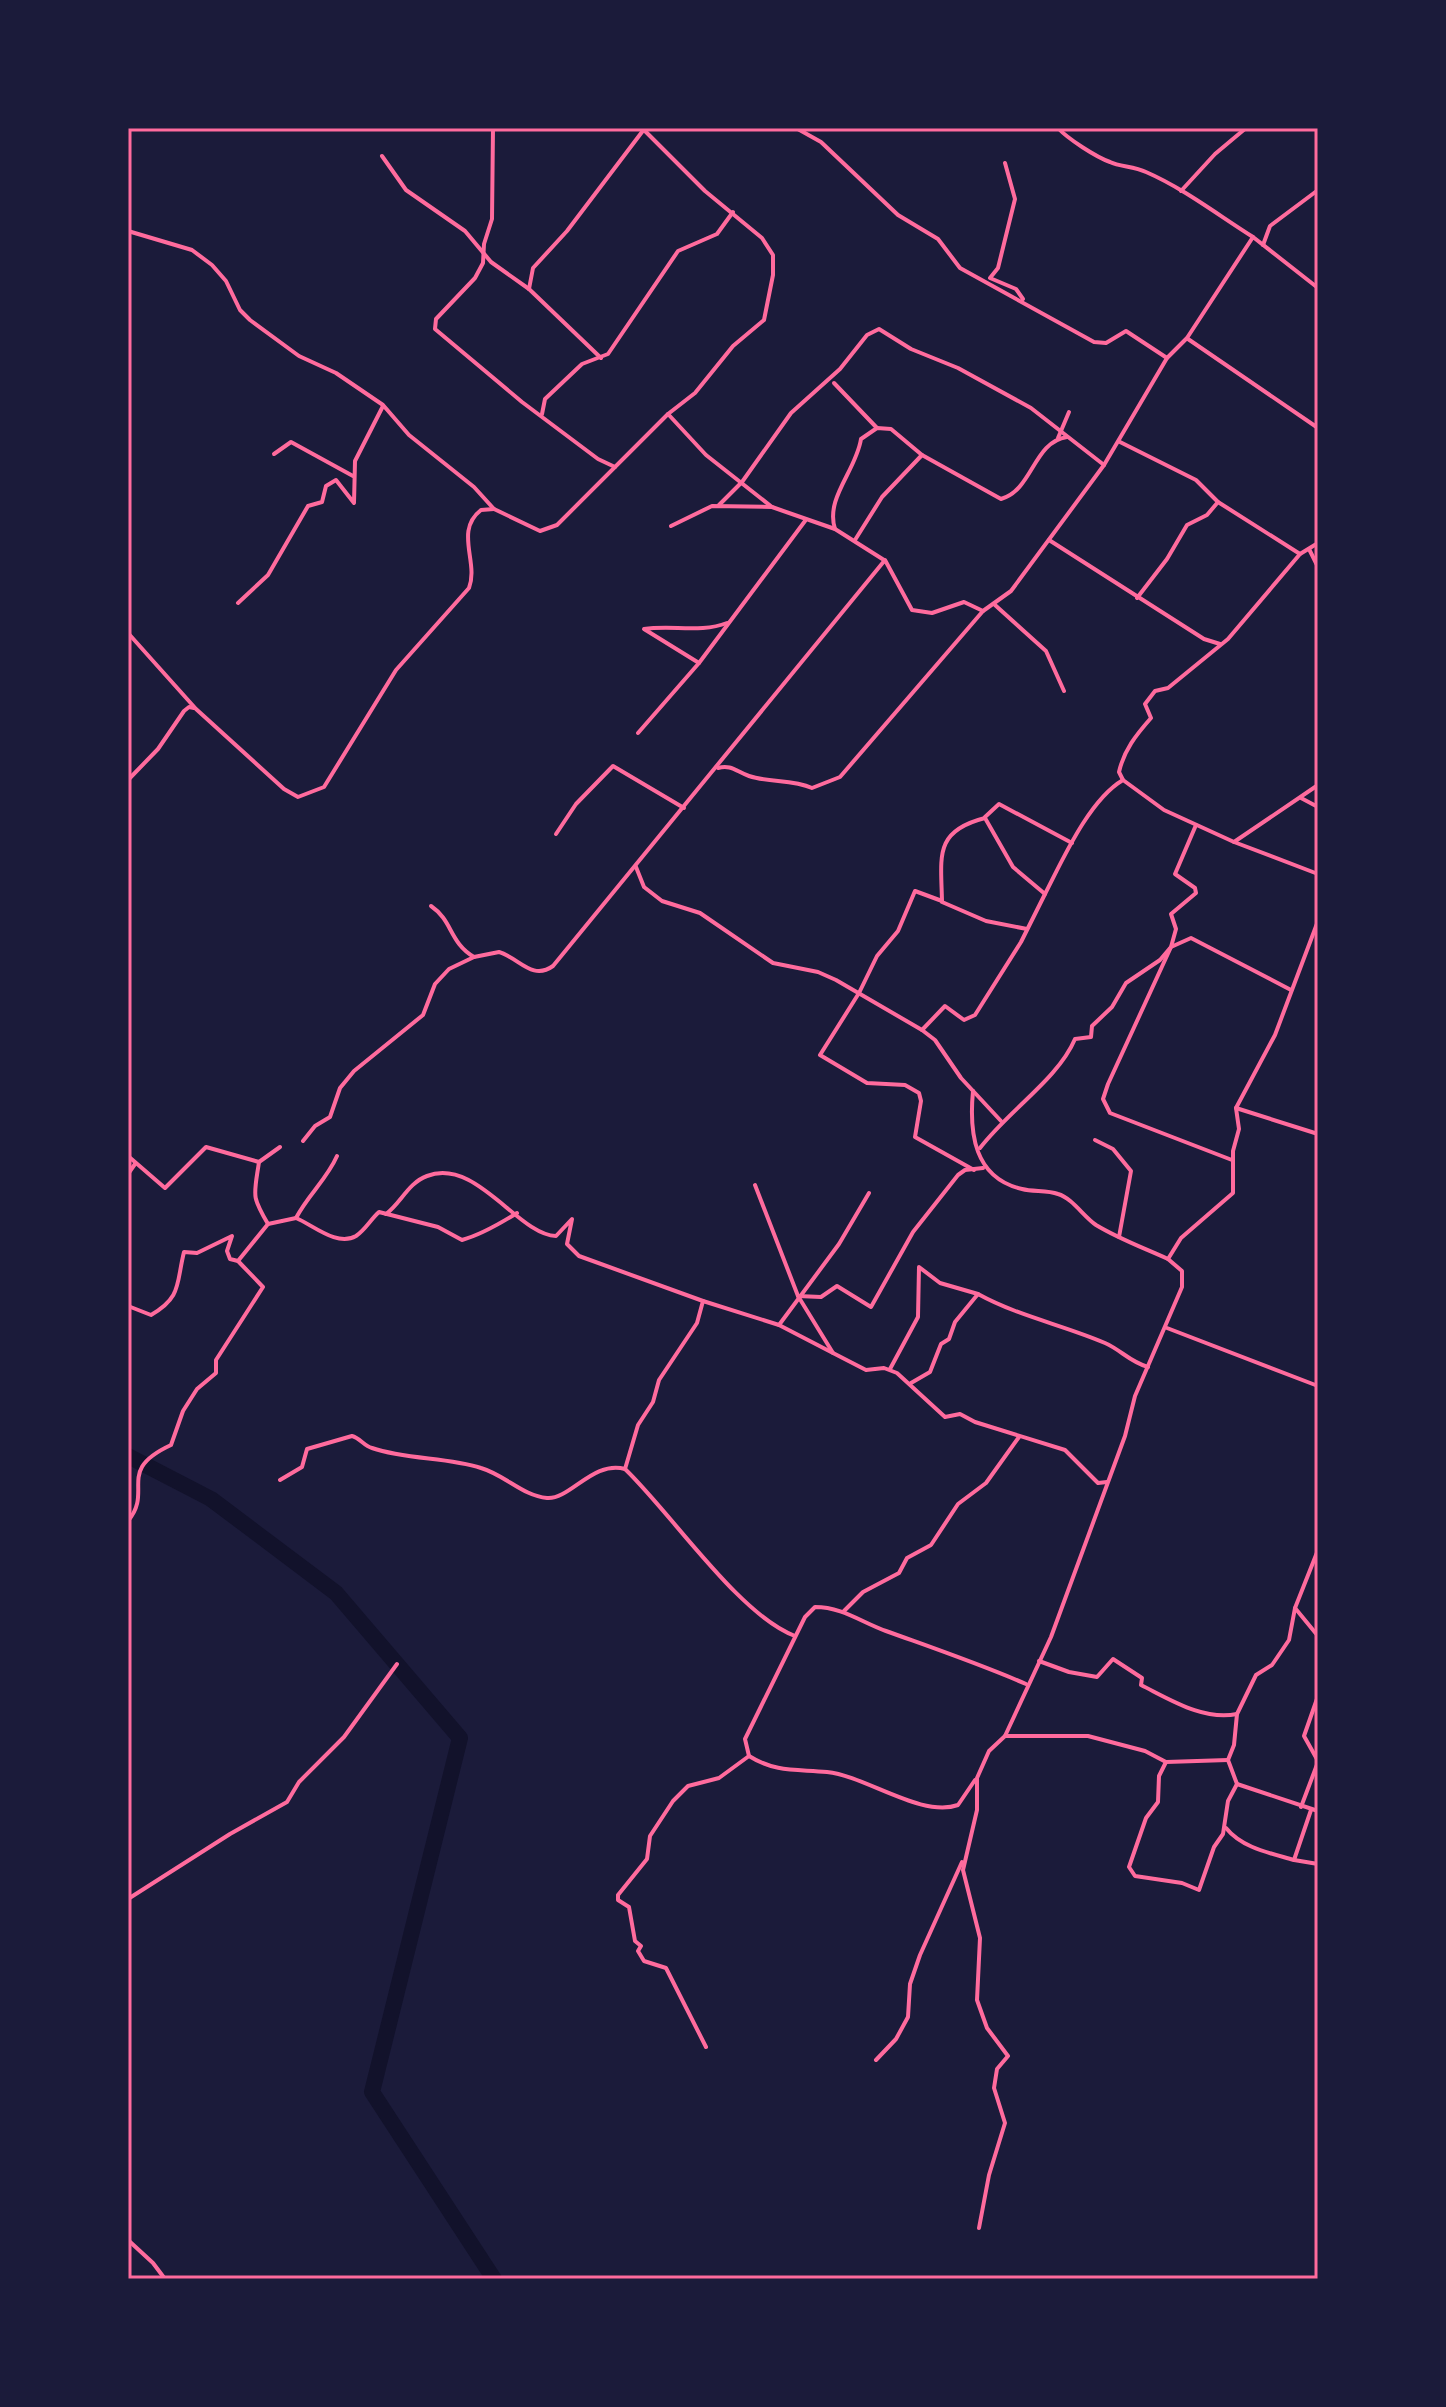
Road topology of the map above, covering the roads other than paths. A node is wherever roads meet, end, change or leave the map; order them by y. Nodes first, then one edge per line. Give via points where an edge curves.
1 (493, 128) edge
2 (796, 128) edge
3 (1058, 128) edge
4 (1246, 128) edge
5 (645, 129) edge
6 (382, 156) dead end
7 (1005, 163) dead end
8 (1318, 190) edge
9 (1181, 191) junction
10 (733, 212) junction
11 (128, 231) edge
12 (1253, 237) junction
13 (1263, 245) junction
14 (483, 254) junction
15 (1318, 288) edge
16 (529, 289) junction
17 (1024, 301) junction
18 (1187, 338) junction
19 (601, 358) junction
20 (1167, 358) junction
21 (834, 383) dead end
22 (383, 405) junction
23 (1069, 412) dead end
24 (542, 414) junction
25 (668, 414) junction
26 (877, 428) junction
27 (1318, 428) edge
28 (1060, 429) junction
29 (1069, 437) junction
30 (1058, 438) junction
31 (1119, 442) junction
32 (274, 454) dead end
33 (922, 455) junction
34 (1104, 465) junction
35 (615, 467) junction
36 (353, 476) junction
37 (742, 482) junction
38 (1218, 502) junction
39 (719, 505) junction
40 (772, 507) junction
41 (494, 509) junction
42 (805, 521) junction
43 (671, 526) dead end
44 (835, 529) junction
45 (855, 540) junction
46 (1049, 540) junction
47 (1318, 543) edge
48 (1309, 549) junction
49 (1300, 554) junction
50 (885, 560) junction
51 (1318, 567) edge
52 (1137, 598) junction
53 (238, 603) dead end
54 (995, 605) junction
55 (983, 611) junction
56 (728, 623) junction
57 (128, 633) edge
58 (1221, 644) junction
59 (699, 663) junction
60 (1064, 691) dead end
61 (196, 709) junction
62 (638, 733) dead end
63 (716, 769) junction
64 (128, 780) edge
65 (1123, 780) junction
66 (1318, 785) edge
67 (1301, 798) junction
68 (1318, 807) edge
69 (684, 808) junction
70 (985, 818) junction
71 (1196, 825) junction
72 (556, 834) dead end
73 (1234, 842) junction
74 (1072, 843) junction
75 (636, 867) junction
76 (1318, 874) edge
77 (915, 891) junction
78 (1045, 894) junction
79 (431, 906) dead end
80 (1318, 921) edge
81 (1027, 929) junction
82 (1171, 947) junction
83 (474, 957) junction
84 (1291, 990) junction
85 (859, 993) junction
86 (922, 1030) junction
87 (973, 1091) junction
88 (1236, 1108) junction
89 (1001, 1121) junction
90 (1318, 1134) edge
91 (1095, 1140) dead end
92 (303, 1141) dead end
93 (280, 1147) dead end
94 (979, 1150) junction
95 (128, 1156) edge
96 (337, 1156) dead end
97 (1232, 1160) junction
98 (259, 1162) junction
99 (135, 1164) junction
100 (983, 1168) junction
101 (974, 1170) junction
102 (128, 1174) edge
103 (755, 1185) dead end
104 (869, 1193) dead end
105 (517, 1213) junction
106 (386, 1214) junction
107 (296, 1218) junction
108 (268, 1224) junction
109 (1119, 1237) junction
110 (1168, 1259) junction
111 (238, 1261) junction
112 (978, 1294) junction
113 (798, 1296) junction
114 (703, 1301) junction
115 (128, 1306) edge
116 (779, 1325) junction
117 (1167, 1328) junction
118 (833, 1353) junction
119 (1148, 1367) junction
120 (890, 1369) junction
121 (911, 1383) junction
122 (1318, 1386) edge
123 (1019, 1437) junction
124 (625, 1469) junction
125 (280, 1480) dead end
126 (1107, 1482) junction
127 (128, 1521) edge
128 (1318, 1550) edge
129 (1295, 1608) junction
130 (844, 1611) junction
131 (795, 1636) junction
132 (1318, 1636) edge
133 (1039, 1661) junction
134 (397, 1664) dead end
135 (1026, 1684) junction
136 (1318, 1696) edge
137 (1237, 1714) junction
138 (1005, 1736) junction
139 (749, 1756) junction
140 (1228, 1760) junction
141 (1166, 1762) junction
142 (1318, 1762) edge
143 (977, 1778) junction
144 (1237, 1784) junction
145 (1301, 1807) junction
146 (1311, 1810) junction
147 (1318, 1811) edge
148 (1225, 1827) junction
149 (964, 1860) junction
150 (1294, 1860) junction
151 (1318, 1864) edge
152 (128, 1899) edge
153 (706, 2047) dead end
154 (876, 2060) dead end
155 (979, 2228) dead end
156 (128, 2240) edge
157 (165, 2279) edge

1 - 14 street via 492,219
2 - 17 street via 821,142 898,215 938,239 960,268
3 - 9 street via 1110,163 1147,172
4 - 9 street
5 - 10 street
5 - 16 street via 533,268
6 - 14 street via 406,190 465,231
7 - 17 street via 1015,199 998,268 990,278 1016,289
8 - 13 street via 1270,226
9 - 12 street
10 - 19 street via 717,234 678,251
10 - 25 street via 773,255 764,320
11 - 22 street via 192,250 226,281 250,320
12 - 13 street
12 - 18 street
13 - 15 street
14 - 16 street
14 - 24 street via 481,269 436,319 435,329
16 - 19 street
17 - 20 street via 1094,342 1106,343 1126,331
18 - 20 street
18 - 27 street
19 - 24 street via 582,364 545,399
20 - 31 street
21 - 26 street
22 - 36 street via 359,449
22 - 41 street via 415,441
23 - 28 street
24 - 35 street
25 - 35 street
25 - 37 street via 706,455
26 - 33 street via 891,429
26 - 44 street via 861,439 857,460 831,507
28 - 29 street
28 - 30 street
28 - 37 street via 1031,408 879,329 785,420
29 - 30 street
29 - 34 street
30 - 33 street via 1017,491 1001,499
31 - 34 street
31 - 38 street via 1196,480
32 - 36 street via 291,442
33 - 45 street via 882,497
34 - 46 street
35 - 41 street via 547,530
36 - 53 street via 354,503 336,480 326,486 322,502 308,506 268,575
37 - 39 street
37 - 40 street
38 - 49 street
38 - 52 street via 1187,525
39 - 40 street
39 - 43 street
40 - 42 street
41 - 61 street via 481,510 469,528 469,588 396,670 324,787 298,797 284,789
42 - 44 street
42 - 56 street
44 - 45 street
45 - 50 street
46 - 52 street
46 - 54 street
47 - 48 street
48 - 49 street
48 - 51 street
49 - 58 street
50 - 55 street via 912,610 932,613 964,602
50 - 63 street
52 - 58 street
54 - 55 street
54 - 60 street via 1046,651
55 - 63 street via 840,777 812,788 755,778 726,766
56 - 59 street
56 - 59 street via 710,629 644,629
57 - 61 street
58 - 65 street via 1168,688 1155,691 1145,704 1151,718 1122,759
59 - 62 street
61 - 64 street via 184,711
63 - 69 street
65 - 71 street via 1164,810
65 - 74 street via 1110,788
66 - 67 street
67 - 68 street
67 - 73 street
69 - 72 street via 613,766
69 - 75 street
70 - 74 street via 999,804
70 - 77 street via 967,822 946,838 942,901
70 - 78 street via 1013,867
71 - 73 street
71 - 82 street via 1175,874 1196,893 1171,914 1176,929
73 - 76 street
74 - 78 street
75 - 83 street via 546,971 534,971 499,952
75 - 85 street via 638,880 653,896 700,913 773,963 818,972
77 - 81 street via 986,921
77 - 85 street via 898,931 877,956
78 - 81 street
79 - 83 street via 443,914 457,946
80 - 84 street
81 - 86 street via 970,1020 945,1006
82 - 84 street via 1191,938
82 - 89 street via 1126,983 1092,1026 1091,1037 1075,1039 1061,1066
82 - 97 street via 1103,1099 1110,1113
83 - 92 street via 449,969 416,1022 354,1071 334,1098 330,1117
84 - 88 street via 1275,1035
85 - 86 street
85 - 101 street via 820,1055 867,1083 905,1085 919,1093 915,1137
86 - 87 street
87 - 89 street
87 - 94 street via 971,1112
88 - 90 street
88 - 97 street via 1239,1129
89 - 94 street
91 - 109 street via 1113,1149 1131,1171
93 - 98 street
94 - 100 street
95 - 99 street
96 - 107 street
97 - 110 street via 1233,1193 1181,1238
98 - 99 street via 206,1147 165,1188
98 - 108 street via 252,1192 254,1205
99 - 102 street
100 - 101 street
100 - 109 street via 996,1180 1022,1189 1060,1194
101 - 113 street via 958,1175 913,1232 871,1307 837,1286 821,1297
103 - 113 street
104 - 113 street via 839,1244
105 - 106 street via 462,1240 438,1227
105 - 106 street via 462,1178 428,1175
105 - 114 street via 546,1236 556,1236 572,1219 567,1244 579,1256
106 - 107 street via 379,1212 348,1239 332,1237
107 - 108 street
108 - 111 street
109 - 110 street
110 - 117 street via 1183,1276
111 - 115 street via 227,1251 232,1236 197,1253 184,1252 174,1299 151,1315
111 - 127 street via 263,1287 216,1360 216,1373 183,1411 171,1445 157,1449 139,1469 136,1507
112 - 119 street via 1106,1343
112 - 120 street via 940,1283 919,1267 918,1317
112 - 121 street via 941,1344 930,1372
113 - 116 street
113 - 118 street
114 - 116 street
114 - 124 street via 697,1323 659,1380 638,1425
116 - 118 street
117 - 119 street
117 - 122 street
118 - 120 street via 866,1370
119 - 126 street
120 - 121 street
121 - 123 street via 945,1417 960,1414
123 - 126 street via 1065,1450 1098,1483
123 - 130 street via 986,1483 958,1504 931,1545 907,1558 899,1573 863,1592
124 - 125 street via 602,1470 554,1498 543,1498 477,1466 371,1448 352,1436 307,1449 302,1467
124 - 131 street via 726,1581 774,1628
126 - 133 street
128 - 129 street
129 - 132 street
129 - 137 street via 1289,1640 1272,1665 1256,1675
130 - 131 street via 815,1607
130 - 135 street
131 - 139 street via 745,1739
133 - 135 street
133 - 137 street via 1097,1677 1113,1659 1142,1678 1141,1685 1165,1697 1212,1717
134 - 152 street via 344,1737 299,1782 287,1802
135 - 138 street
136 - 142 street via 1304,1736
137 - 140 street
138 - 141 street via 1088,1736
138 - 143 street via 989,1751
139 - 143 street via 802,1773 826,1771 938,1810 958,1805
139 - 153 street via 719,1778 688,1786 673,1801 650,1836 647,1859 618,1895 629,1907 638,1951 644,1961 666,1968
140 - 141 street
140 - 144 street
141 - 148 street via 1159,1776 1158,1802 1146,1818 1129,1867 1135,1876 1199,1890
142 - 145 street
143 - 149 street via 977,1810
144 - 145 street
144 - 148 street via 1228,1801
145 - 146 street
146 - 147 street
146 - 150 street
148 - 150 street via 1234,1838 1259,1850
149 - 154 street via 920,1955 910,1984 908,2017
149 - 155 street via 980,1938 980,2013 1008,2056 997,2069 994,2088 1005,2123
150 - 151 street
156 - 157 street

